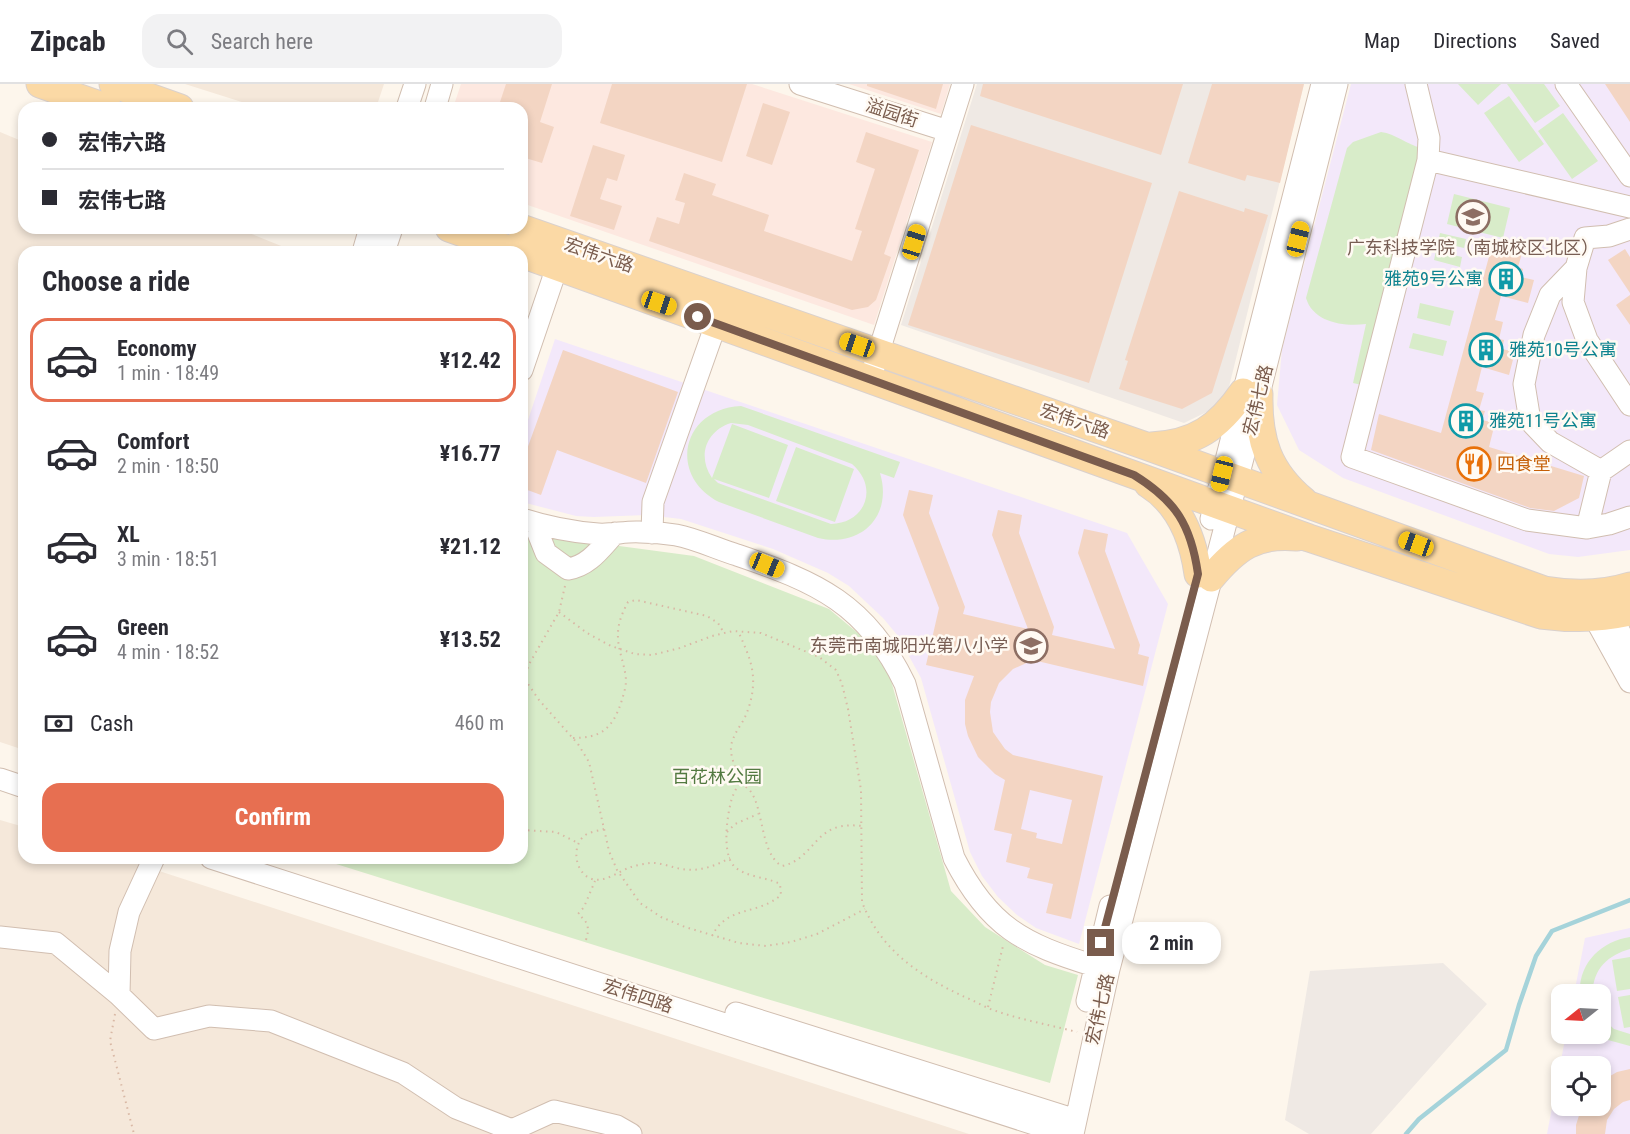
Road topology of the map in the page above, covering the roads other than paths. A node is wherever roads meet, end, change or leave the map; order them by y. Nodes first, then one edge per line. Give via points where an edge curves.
1 (40, 84) edge
2 (113, 84) edge
3 (415, 84) edge
4 (442, 84) edge
5 (800, 84) edge
6 (963, 84) edge
7 (1322, 84) edge
8 (1337, 84) edge
9 (1416, 84) edge
10 (1566, 84) edge
11 (91, 102) edge
12 (163, 102) edge
13 (409, 102) edge
14 (437, 102) edge
15 (948, 131) junction
16 (1428, 160) junction
17 (1630, 176) edge
18 (1630, 207) edge
19 (1630, 229) edge
20 (528, 230) edge
21 (466, 234) edge
22 (499, 246) edge
23 (528, 256) edge
24 (557, 267) junction
25 (1576, 268) junction
26 (716, 324) junction
27 (528, 352) edge
28 (879, 353) junction
29 (870, 380) junction
30 (1251, 393) junction
31 (1630, 405) edge
32 (1146, 446) junction
33 (1630, 451) edge
34 (1601, 471) junction
35 (1134, 475) junction
36 (1230, 477) junction
37 (1222, 506) junction
38 (1310, 506) junction
39 (1630, 517) edge
40 (528, 521) edge
41 (1587, 528) junction
42 (615, 533) junction
43 (652, 533) junction
44 (1309, 538) junction
45 (1204, 576) junction
46 (1630, 586) edge
47 (1603, 607) edge
48 (1630, 651) edge
49 (1630, 682) edge
50 (0, 779) edge
51 (18, 785) edge
52 (0, 793) edge
53 (18, 798) edge
54 (151, 864) edge
55 (230, 864) edge
56 (268, 864) edge
57 (0, 937) edge
58 (1095, 966) junction
59 (118, 995) junction
60 (1066, 1129) edge
61 (632, 1134) edge

1 - 11 main road
2 - 12 main road
3 - 13 street
4 - 14 street
5 - 15 street, 溢园街
6 - 15 street
7 - 30 street, 宏伟七路
8 - 30 street, 宏伟七路
9 - 16 street via 1429,138
10 - 17 street
15 - 28 street
16 - 18 street
16 - 41 street via 1352,457 1527,519
19 - 25 street via 1585,238
20 - 28 main road, 宏伟六路
21 - 22 main road
23 - 24 main road, 宏伟六路
24 - 26 main road, 宏伟六路
24 - 27 street
25 - 31 street via 1573,302 1587,340
25 - 34 street via 1550,295 1534,334 1524,384 1530,421 1550,442
26 - 29 main road, 宏伟六路
26 - 43 street via 653,502
28 - 29 street
28 - 32 main road, 宏伟六路
29 - 35 main road, 宏伟六路
30 - 32 main road via 1213,427 1192,439
30 - 36 street, 宏伟七路
30 - 38 main road via 1263,446 1274,469
32 - 36 main road, 宏伟六路
33 - 34 street
34 - 41 street
35 - 37 main road, 宏伟六路
35 - 45 main road via 1155,488 1186,526
36 - 37 street, 宏伟七路
36 - 38 main road, 宏伟六路
37 - 44 main road, 宏伟六路
37 - 45 street, 宏伟七路
38 - 47 main road, 宏伟六路 via 1544,590
39 - 41 street
40 - 42 street via 552,528
40 - 42 street via 546,553 568,569 588,562
42 - 43 street
43 - 58 street via 678,535 767,565 820,588 871,629 905,684 954,858 968,885 1007,928 1028,942
44 - 45 main road via 1281,535 1253,542
44 - 47 main road, 宏伟六路 via 1541,615 1568,618
45 - 58 street, 宏伟七路
45 - 60 street, 宏伟七路 via 1084,1076
46 - 47 main road, 宏伟六路
47 - 48 street
47 - 49 street
50 - 51 street
52 - 53 street
54 - 59 street via 129,912 120,951
55 - 60 street, 宏伟四路
56 - 60 street, 宏伟四路
57 - 59 street via 56,943
58 - 60 street, 宏伟七路 via 1080,1033
59 - 61 street via 154,1029 209,1016 271,1021 403,1072 456,1108 512,1130 554,1111 617,1126

